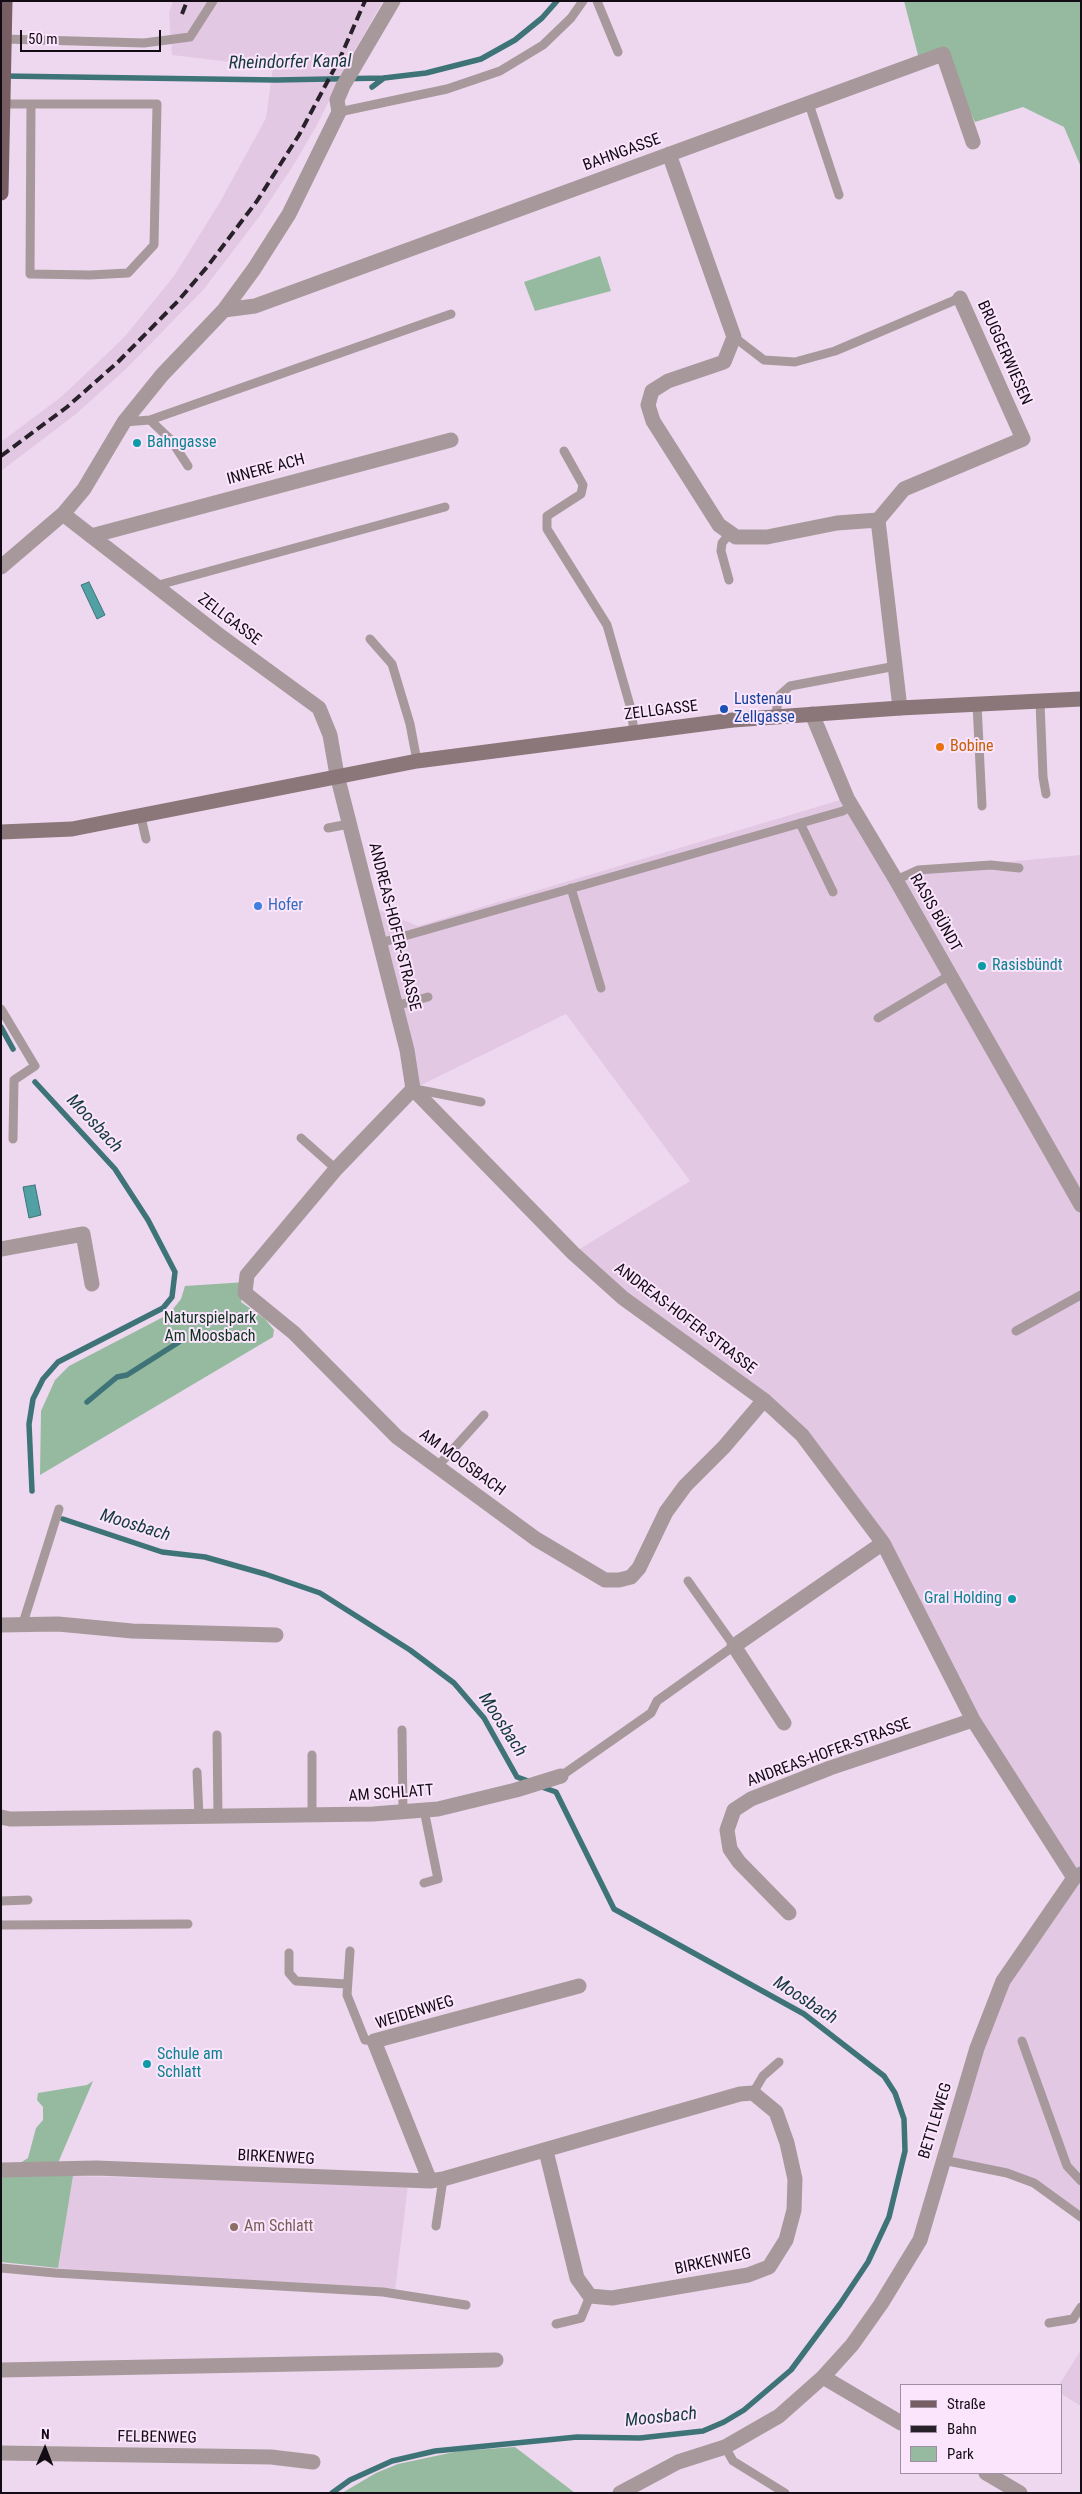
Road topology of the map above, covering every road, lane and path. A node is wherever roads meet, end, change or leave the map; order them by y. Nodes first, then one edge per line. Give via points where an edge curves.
1 (5, 1) edge
2 (214, 1) edge
3 (393, 1) edge
4 (583, 1) edge
5 (597, 1) edge
6 (4, 45) junction
7 (618, 52) dead end
8 (31, 104) junction
9 (809, 104) junction
10 (3, 106) edge
11 (338, 106) junction
12 (973, 142) dead end
13 (669, 154) junction
14 (1, 193) edge
15 (839, 195) dead end
16 (960, 298) joint
17 (224, 310) junction
18 (451, 314) dead end
19 (734, 337) junction
20 (150, 420) junction
21 (124, 422) junction
22 (452, 440) dead end
23 (564, 451) dead end
24 (188, 466) dead end
25 (445, 508) dead end
26 (63, 514) junction
27 (878, 520) junction
28 (730, 533) junction
29 (90, 536) junction
30 (1, 567) edge
31 (729, 580) dead end
32 (155, 586) junction
33 (370, 639) dead end
34 (896, 666) junction
35 (1081, 699) edge
36 (1040, 702) junction
37 (977, 704) junction
38 (900, 708) junction
39 (812, 714) junction
40 (775, 716) junction
41 (634, 732) junction
42 (417, 761) junction
43 (337, 775) junction
44 (1046, 794) dead end
45 (851, 806) junction
46 (982, 806) dead end
47 (141, 817) junction
48 (800, 823) junction
49 (349, 824) junction
50 (328, 828) dead end
51 (1, 832) edge
52 (146, 839) dead end
53 (1018, 868) dead end
54 (896, 880) junction
55 (571, 888) junction
56 (833, 892) dead end
57 (380, 943) junction
58 (950, 976) junction
59 (601, 988) dead end
60 (428, 998) dead end
61 (396, 1006) junction
62 (1, 1009) edge
63 (878, 1018) dead end
64 (414, 1089) junction
65 (481, 1102) dead end
66 (301, 1138) dead end
67 (13, 1139) dead end
68 (336, 1169) junction
69 (1081, 1205) edge
70 (1, 1248) edge
71 (92, 1284) dead end
72 (1081, 1295) edge
73 (1016, 1331) dead end
74 (764, 1400) junction
75 (484, 1415) dead end
76 (436, 1466) junction
77 (59, 1509) dead end
78 (883, 1542) junction
79 (688, 1581) dead end
80 (23, 1624) junction
81 (1, 1625) edge
82 (276, 1635) dead end
83 (734, 1646) junction
84 (973, 1720) junction
85 (784, 1723) dead end
86 (402, 1730) dead end
87 (217, 1735) dead end
88 (312, 1755) dead end
89 (197, 1772) dead end
90 (561, 1776) joint
91 (424, 1810) junction
92 (403, 1812) junction
93 (312, 1815) junction
94 (218, 1816) junction
95 (1, 1817) edge
96 (198, 1817) junction
97 (1077, 1876) edge
98 (424, 1883) dead end
99 (28, 1900) dead end
100 (1, 1901) edge
101 (789, 1913) dead end
102 (188, 1924) dead end
103 (1, 1925) edge
104 (350, 1951) dead end
105 (289, 1953) dead end
106 (346, 1984) junction
107 (579, 1986) dead end
108 (374, 2041) junction
109 (1022, 2041) dead end
110 (779, 2062) dead end
111 (753, 2093) junction
112 (546, 2150) junction
113 (943, 2160) junction
114 (1, 2170) edge
115 (437, 2180) junction
116 (1081, 2181) edge
117 (1081, 2217) edge
118 (436, 2226) dead end
119 (1, 2268) edge
120 (590, 2296) junction
121 (466, 2306) dead end
122 (1081, 2307) edge
123 (1049, 2323) dead end
124 (556, 2324) dead end
125 (496, 2360) dead end
126 (1, 2370) edge
127 (823, 2377) junction
128 (900, 2422) edge
129 (725, 2447) junction
130 (1, 2453) edge
131 (313, 2462) dead end
132 (988, 2474) edge
133 (620, 2493) edge
134 (784, 2493) edge
135 (1020, 2493) edge

1 - 6 main road
2 - 6 lane via 190,37 144,43
3 - 11 street via 358,59
4 - 11 lane via 571,18 543,45 500,71 447,89
5 - 7 lane
6 - 10 main road
8 - 8 lane via 157,104 154,245 128,273 30,274
8 - 10 lane
9 - 12 street, BAHNGASSE via 943,54
9 - 13 street, BAHNGASSE
9 - 15 lane
10 - 14 main road
11 - 17 street via 288,214
13 - 17 street, BAHNGASSE via 255,306
13 - 19 street
16 - 19 lane, BRUGGERWIESEN via 835,351 795,362 764,360
16 - 27 street, BRUGGERWIESEN via 1023,439 904,489
17 - 21 street via 162,374
18 - 20 lane
19 - 28 street via 724,362 668,380 652,391 648,405 653,421 714,517
20 - 21 lane
20 - 24 lane via 171,440
21 - 26 street via 84,489
22 - 29 street, INNERE ACH
23 - 41 lane via 583,485 581,494 547,516 547,529 607,625 631,708
25 - 32 lane
26 - 29 street, ZELLGASSE
26 - 30 street
27 - 28 street via 838,523 767,537 736,537
27 - 34 street
28 - 31 lane via 721,551
29 - 32 street, ZELLGASSE
32 - 43 street, ZELLGASSE via 319,708 330,735
33 - 42 lane via 392,664
34 - 38 street
34 - 40 lane via 790,686 780,695
35 - 36 main road, ZELLGASSE
36 - 37 main road, ZELLGASSE
36 - 44 lane
37 - 38 main road, ZELLGASSE
37 - 46 lane
38 - 39 main road, ZELLGASSE
39 - 40 main road, ZELLGASSE
39 - 45 street, RASIS BÜNDT
40 - 41 main road, ZELLGASSE
41 - 42 main road, ZELLGASSE
42 - 43 main road, ZELLGASSE
43 - 47 main road, ZELLGASSE
43 - 49 street, ANDREAS-HOFER-STRASSE
45 - 48 lane
45 - 54 street, RASIS BÜNDT
47 - 51 main road, ZELLGASSE via 72,829
47 - 52 lane
48 - 55 lane
48 - 56 lane
49 - 50 lane
49 - 57 street, ANDREAS-HOFER-STRASSE
53 - 54 lane via 992,865 918,870
54 - 58 street, RASIS BÜNDT
55 - 57 lane
55 - 59 lane
57 - 61 street, ANDREAS-HOFER-STRASSE
58 - 63 lane
58 - 69 street, RASIS BÜNDT
60 - 61 lane
61 - 64 street, ANDREAS-HOFER-STRASSE
62 - 67 lane via 35,1066 14,1080
64 - 65 lane
64 - 68 street
64 - 74 street, ANDREAS-HOFER-STRASSE via 572,1252 623,1298
66 - 68 lane
68 - 76 street, AM MOOSBACH via 247,1275 245,1293 294,1333 397,1437
70 - 71 street via 83,1234
72 - 73 lane
74 - 76 street, AM MOOSBACH via 724,1447 684,1486 666,1512 639,1568 631,1577 619,1580 605,1580 536,1539
74 - 78 street, ANDREAS-HOFER-STRASSE via 802,1434
75 - 76 lane
77 - 80 lane
78 - 83 street
78 - 84 street, ANDREAS-HOFER-STRASSE
79 - 83 lane
80 - 81 street
80 - 82 street
83 - 85 street
83 - 90 lane, AM SCHLATT via 657,1701 651,1713
84 - 97 street, ANDREAS-HOFER-STRASSE
84 - 101 street, ANDREAS-HOFER-STRASSE via 830,1768 751,1799 734,1810 727,1830 730,1849
86 - 92 lane
87 - 94 lane
88 - 93 lane
89 - 96 lane
90 - 91 street, AM SCHLATT via 516,1790
91 - 92 street, AM SCHLATT
91 - 98 lane via 438,1879
92 - 93 street, AM SCHLATT
93 - 94 street, AM SCHLATT
94 - 96 street, AM SCHLATT
95 - 96 street, AM SCHLATT
97 - 113 street, BETTLEWEG via 1003,1980 977,2048
99 - 100 lane
102 - 103 lane
104 - 106 lane
105 - 106 lane via 289,1973 296,1981
106 - 108 lane via 347,1996 365,2040
107 - 108 street, WEIDENWEG
108 - 115 street, WEIDENWEG
109 - 116 lane via 1067,2166
110 - 111 lane via 763,2076
111 - 112 street, BIRKENWEG
111 - 120 street, BIRKENWEG via 776,2112 795,2179 794,2210 786,2240 769,2267 748,2276 612,2298
112 - 115 street, BIRKENWEG
112 - 120 street via 577,2278
113 - 117 lane via 1008,2173 1034,2183
113 - 127 street, BETTLEWEG via 920,2240 872,2318
114 - 115 street, BIRKENWEG via 96,2168
115 - 118 lane
119 - 121 lane via 55,2274 383,2292
120 - 124 lane via 581,2318
122 - 123 lane via 1072,2320
125 - 126 street
127 - 128 street
127 - 129 street, BETTLEWEG via 779,2416
129 - 133 street, BETTLEWEG via 678,2462
129 - 134 lane via 733,2461
130 - 131 street, FELBENWEG via 270,2457
132 - 135 street

